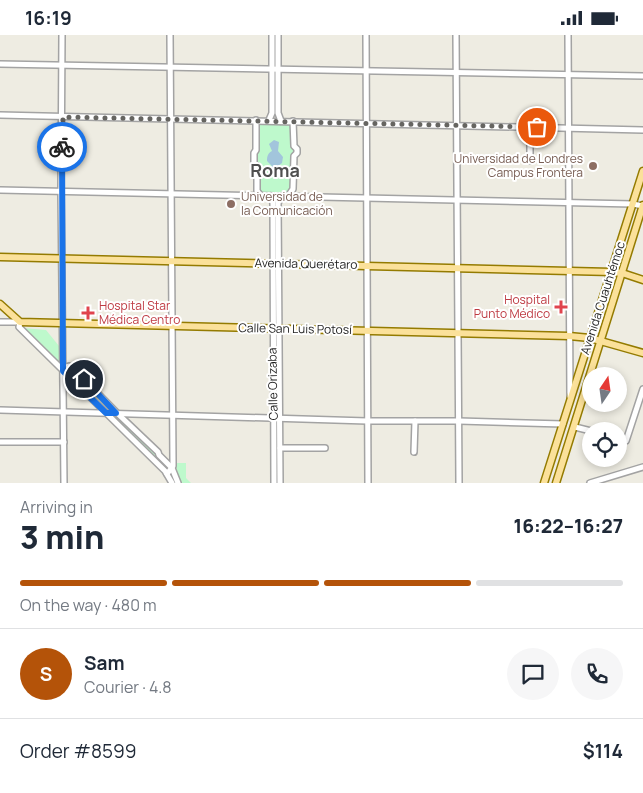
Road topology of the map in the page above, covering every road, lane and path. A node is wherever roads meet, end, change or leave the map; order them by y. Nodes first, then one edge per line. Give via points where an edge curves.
1 (62, 35) edge
2 (170, 35) edge
3 (272, 35) edge
4 (278, 35) edge
5 (366, 35) edge
6 (456, 35) edge
7 (568, 35) edge
8 (0, 63) edge
9 (62, 65) junction
10 (170, 67) junction
11 (275, 69) junction
12 (365, 71) junction
13 (456, 73) junction
14 (569, 75) junction
15 (643, 77) edge
16 (0, 115) edge
17 (63, 117) junction
18 (170, 119) junction
19 (256, 120) junction
20 (269, 120) junction
21 (281, 121) junction
22 (293, 121) junction
23 (366, 123) junction
24 (456, 125) junction
25 (530, 127) junction
26 (569, 127) junction
27 (643, 130) edge
28 (530, 161) dead end
29 (643, 171) edge
30 (0, 190) edge
31 (61, 191) junction
32 (171, 194) junction
33 (261, 196) junction
34 (270, 196) junction
35 (282, 196) junction
36 (288, 196) junction
37 (366, 198) junction
38 (458, 200) junction
39 (569, 203) junction
40 (633, 204) junction
41 (643, 206) edge
42 (0, 257) edge
43 (62, 258) junction
44 (172, 261) junction
45 (276, 263) junction
46 (367, 265) junction
47 (458, 268) junction
48 (570, 271) junction
49 (612, 272) junction
50 (622, 273) junction
51 (643, 280) edge
52 (0, 304) edge
53 (0, 322) edge
54 (20, 322) junction
55 (63, 323) junction
56 (172, 326) junction
57 (276, 329) junction
58 (367, 331) junction
59 (459, 333) junction
60 (570, 336) junction
61 (590, 337) junction
62 (601, 341) junction
63 (643, 353) edge
64 (63, 369) junction
65 (643, 389) edge
66 (570, 399) junction
67 (0, 410) edge
68 (64, 412) junction
69 (106, 413) junction
70 (116, 413) junction
71 (173, 415) junction
72 (277, 418) junction
73 (367, 421) junction
74 (415, 421) junction
75 (459, 421) junction
76 (563, 424) junction
77 (575, 427) junction
78 (582, 429) edge
79 (627, 438) edge
80 (0, 442) edge
81 (64, 442) junction
82 (280, 448) junction
83 (325, 449) dead end
84 (414, 452) dead end
85 (643, 467) edge
86 (172, 468) junction
87 (167, 474) junction
88 (64, 483) edge
89 (172, 483) edge
90 (178, 483) edge
91 (274, 483) edge
92 (280, 483) edge
93 (368, 483) edge
94 (459, 483) edge
95 (544, 483) edge
96 (556, 483) edge
97 (590, 483) edge

1 - 9 street
2 - 10 street
3 - 11 street
4 - 11 street
5 - 12 street
6 - 13 street
7 - 14 street
8 - 9 street
9 - 10 street
9 - 17 street
10 - 11 street
10 - 18 street
11 - 12 street
11 - 20 street
11 - 21 street
12 - 13 street
12 - 23 street
13 - 14 street
13 - 24 street
14 - 15 street
14 - 26 street
16 - 17 street
17 - 18 street
17 - 31 street
18 - 19 street
18 - 32 street
19 - 20 street
19 - 33 street via 254,164 257,166 257,191
20 - 21 street
21 - 22 street
22 - 23 street
22 - 36 street via 297,153 294,156 293,189
23 - 24 street
23 - 37 street
24 - 25 street
24 - 38 street
25 - 26 street
25 - 28 street
26 - 27 street
26 - 39 street
29 - 40 main road, Avenida Cuauhtémoc
30 - 31 street
31 - 32 street
31 - 43 street
32 - 33 street
32 - 44 street
33 - 34 street
34 - 35 street
34 - 45 street, Calle Orizaba
35 - 36 street
35 - 45 street, Calle Orizaba via 278,203
36 - 37 street
37 - 38 street
37 - 46 street
38 - 39 street
38 - 47 street
39 - 40 street
39 - 48 street
40 - 41 street
40 - 49 main road, Avenida Cuauhtémoc
41 - 50 main road, Avenida Cuauhtémoc
42 - 43 main road, Avenida Querétaro
43 - 44 main road, Avenida Querétaro
43 - 55 street
44 - 45 main road, Avenida Querétaro
44 - 56 street
45 - 46 main road, Avenida Querétaro
45 - 57 street, Calle Orizaba
46 - 47 main road, Avenida Querétaro
46 - 58 street
47 - 48 main road, Avenida Querétaro
47 - 59 street
48 - 49 main road, Avenida Querétaro
48 - 60 street
49 - 50 main road, Avenida Querétaro
49 - 61 main road, Avenida Cuauhtémoc
50 - 51 main road, Avenida Querétaro
50 - 62 main road, Avenida Cuauhtémoc
52 - 54 main road
53 - 54 street, Calle San Luis Potosí
54 - 55 main road, Calle San Luis Potosí
54 - 64 street via 19,327
55 - 56 main road, Calle San Luis Potosí
55 - 64 street
56 - 57 main road, Calle San Luis Potosí
56 - 71 street
57 - 58 main road, Calle San Luis Potosí
57 - 72 street, Calle Orizaba
58 - 59 main road, Calle San Luis Potosí
58 - 73 street
59 - 60 main road, Calle San Luis Potosí
59 - 75 street
60 - 61 main road, Calle San Luis Potosí
60 - 66 street
61 - 62 main road, Calle San Luis Potosí
61 - 66 main road, Avenida Cuauhtémoc
62 - 63 main road, Calle San Luis Potosí
62 - 77 main road, Avenida Cuauhtémoc
64 - 68 street
64 - 69 street
64 - 70 street via 73,368
65 - 79 street
66 - 76 main road, Avenida Cuauhtémoc
67 - 68 street
68 - 69 street
68 - 81 street
69 - 70 street
69 - 87 street
70 - 71 street
70 - 86 street
71 - 72 street
71 - 86 street
72 - 73 street
72 - 82 street, Calle Orizaba
72 - 91 street, Calle Orizaba
73 - 74 street
73 - 93 street
74 - 75 street
74 - 84 street
75 - 76 street
75 - 94 street
76 - 95 main road, Avenida Cuauhtémoc
77 - 78 street
77 - 96 main road, Avenida Cuauhtémoc
80 - 81 street
81 - 88 street
82 - 83 street
82 - 92 street, Calle Orizaba
85 - 97 street
86 - 87 street
86 - 90 street
87 - 89 street

